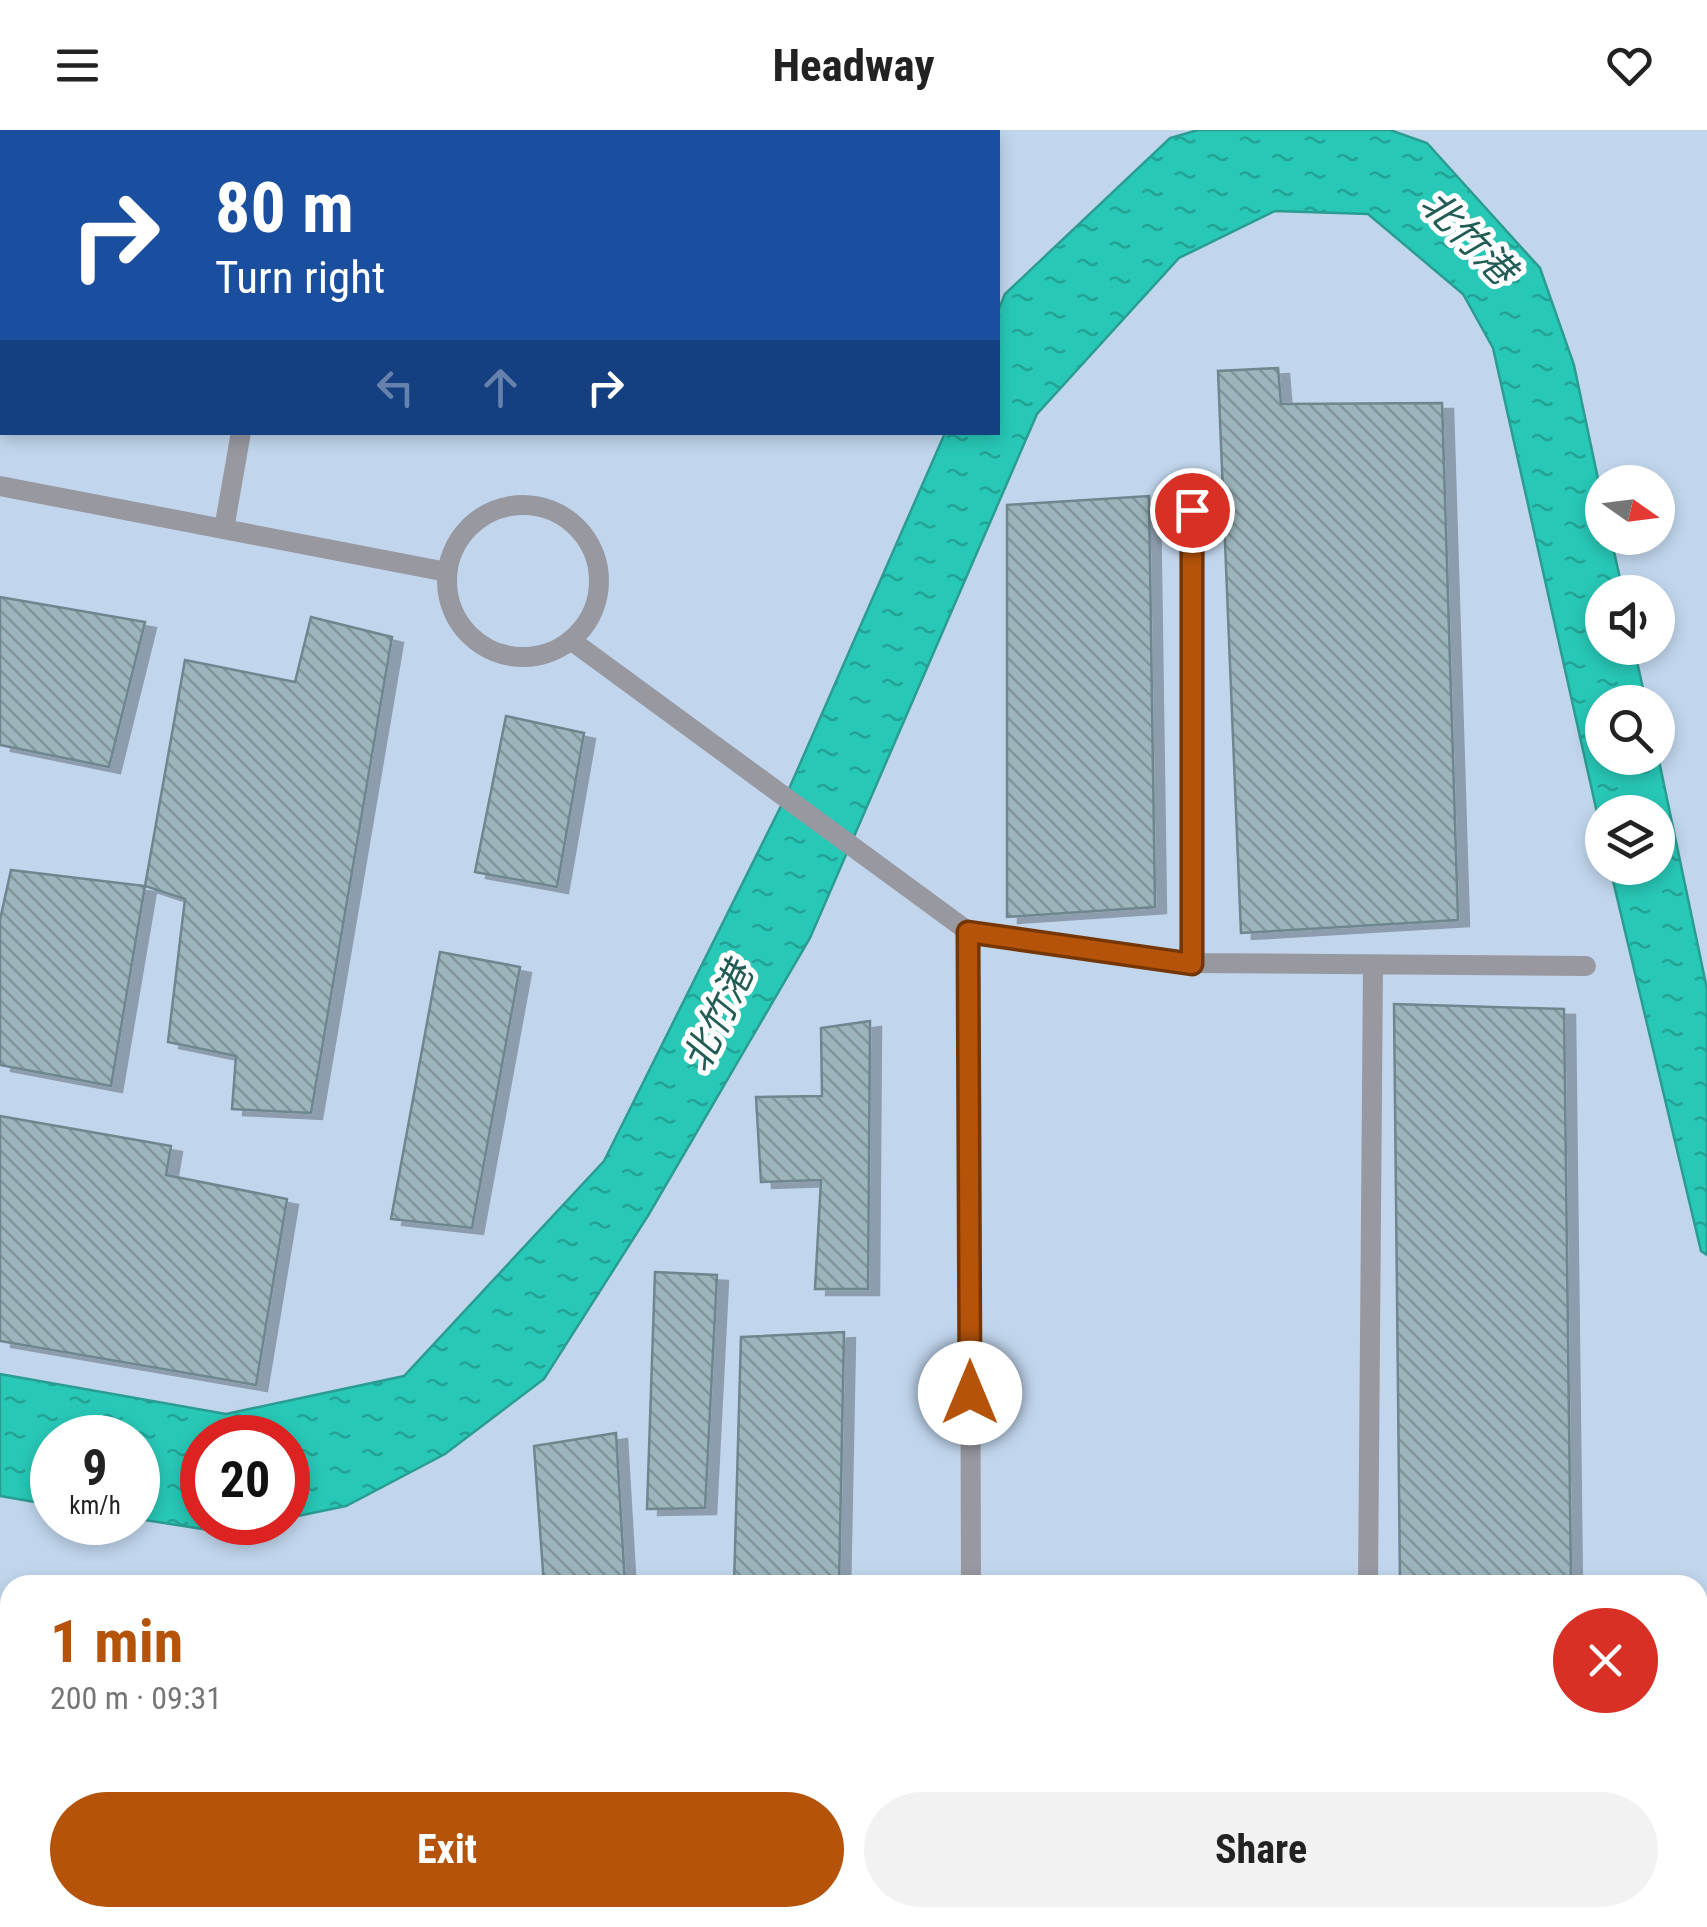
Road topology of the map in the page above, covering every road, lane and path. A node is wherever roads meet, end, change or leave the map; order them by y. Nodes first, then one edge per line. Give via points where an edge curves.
1 (240, 435) edge
2 (0, 486) edge
3 (1192, 510) dead end
4 (224, 529) junction
5 (447, 572) junction
6 (572, 641) junction
7 (968, 932) junction
8 (1192, 964) junction
9 (1373, 965) junction
10 (1586, 966) dead end
11 (970, 1575) edge
12 (1368, 1575) edge

1 - 4 lane
2 - 4 lane
3 - 8 street
4 - 5 lane
5 - 6 lane via 458,622 498,654 536,656
5 - 6 lane via 468,527 488,512 512,505 560,514 594,550 600,574 588,622
6 - 7 lane
7 - 8 lane
7 - 11 lane
8 - 9 lane
9 - 10 lane
9 - 12 lane

